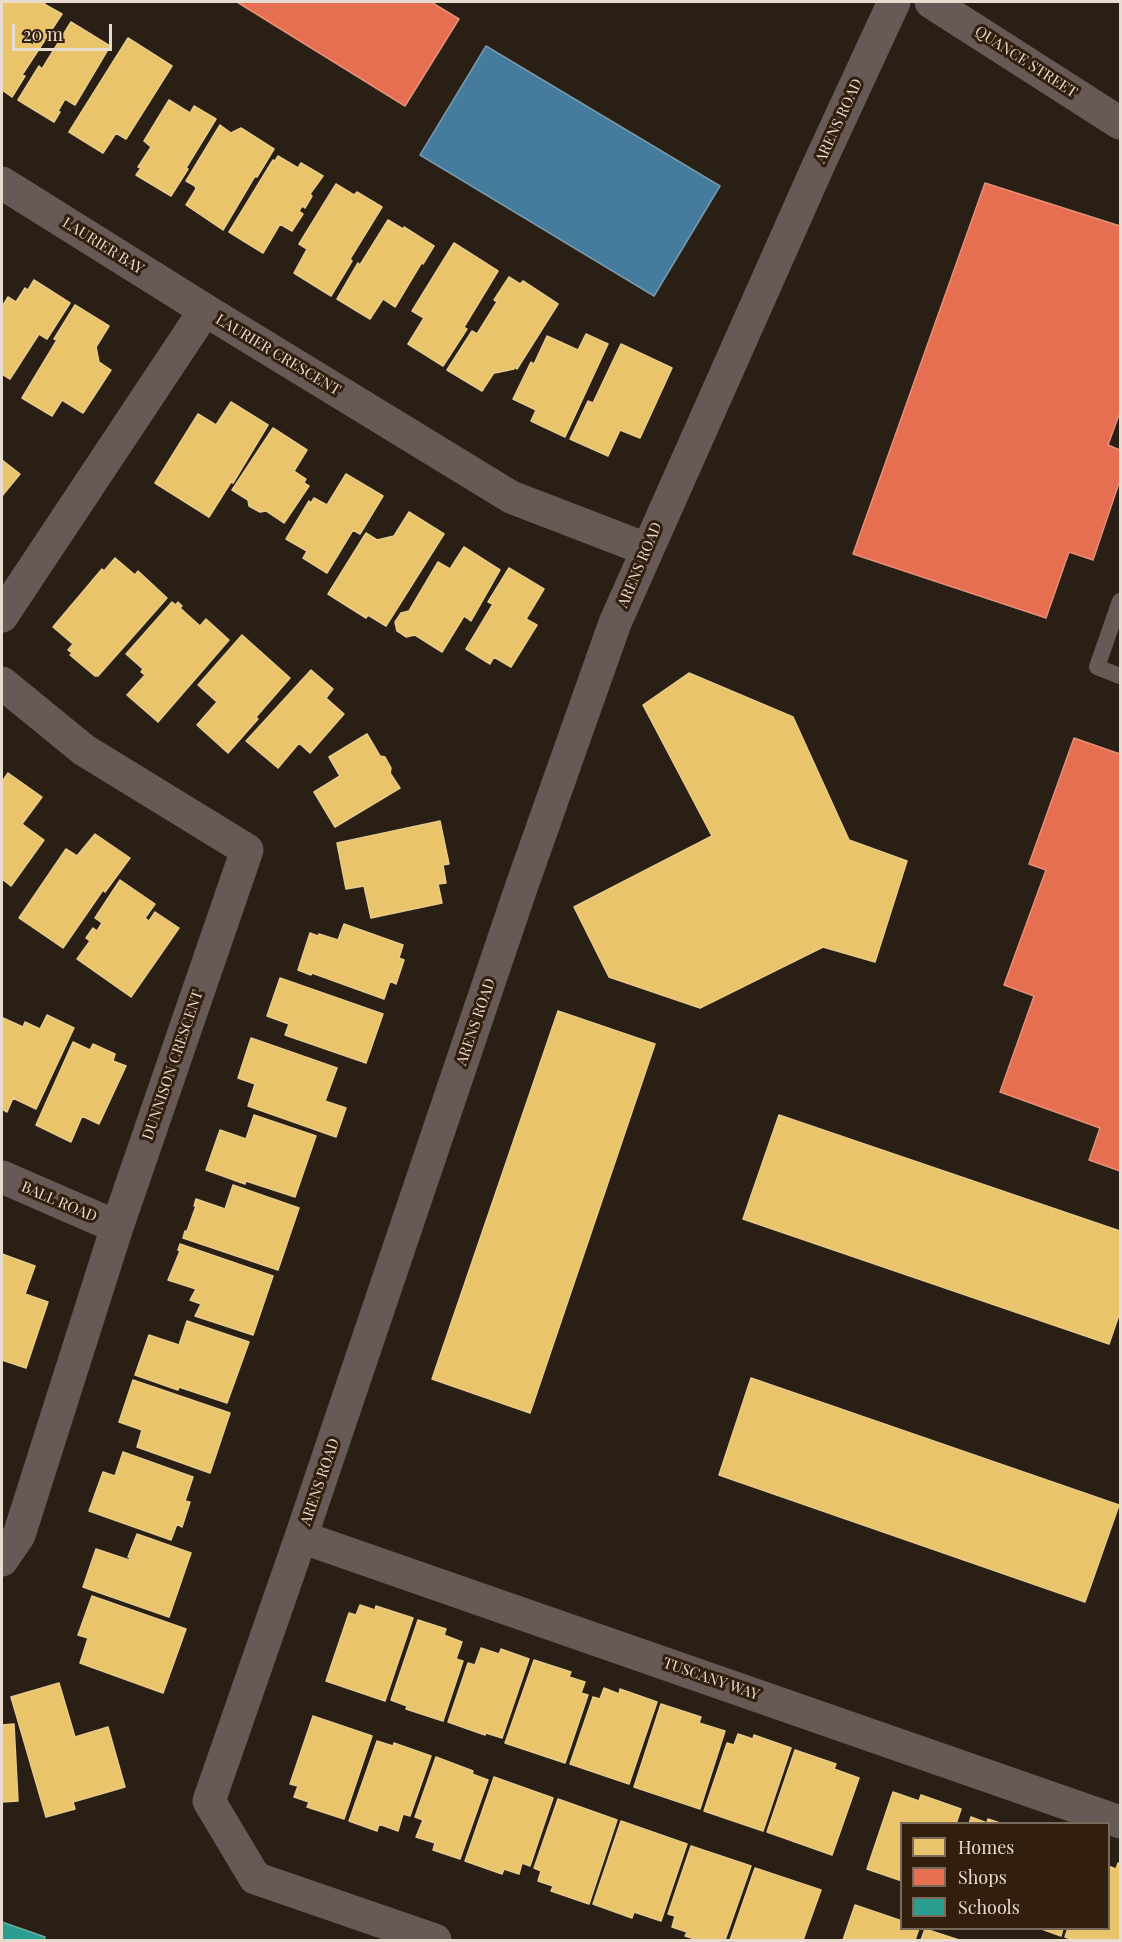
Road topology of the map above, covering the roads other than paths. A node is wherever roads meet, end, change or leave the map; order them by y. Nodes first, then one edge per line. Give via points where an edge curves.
1 (894, 2) edge
2 (931, 2) edge
3 (1120, 123) edge
4 (2, 183) edge
5 (205, 310) junction
6 (646, 549) junction
7 (1120, 601) edge
8 (2, 616) edge
9 (1120, 676) edge
10 (2, 683) edge
11 (2, 1177) edge
12 (117, 1227) junction
13 (301, 1537) junction
14 (2, 1560) edge
15 (1120, 1822) edge
16 (435, 1941) edge

1 - 6 street, ARENS ROAD
2 - 3 street, QUANCE STREET
4 - 5 street, LAURIER BAY
5 - 6 street, LAURIER CRESCENT via 511,497
5 - 8 street, LAURIER CRESCENT
6 - 13 street, ARENS ROAD via 615,623 521,888
7 - 9 lane via 1097,667
10 - 12 street, DUNNISON CRESCENT via 84,750 247,850
11 - 12 street, BALL ROAD
12 - 14 street, DUNNISON CRESCENT via 19,1535
13 - 15 street, TUSCANY WAY
13 - 16 street, ARENS ROAD via 210,1801 255,1878

